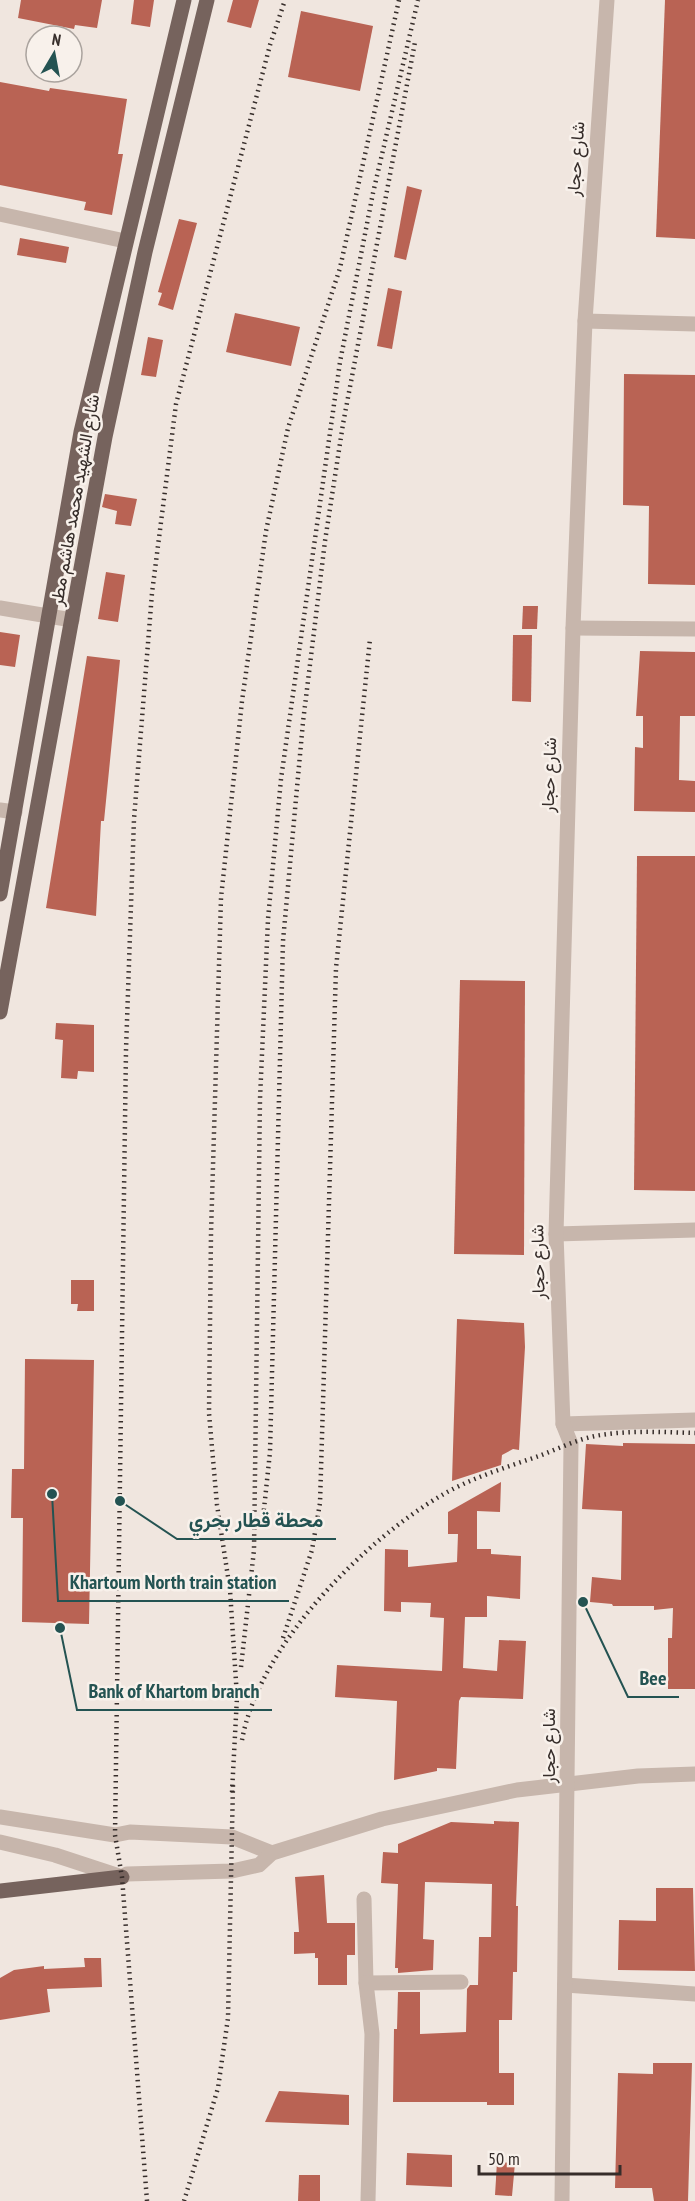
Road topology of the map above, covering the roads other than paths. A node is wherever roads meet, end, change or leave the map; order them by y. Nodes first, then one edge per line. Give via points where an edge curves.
1 (184, 0) edge
2 (207, 0) edge
3 (607, 0) edge
4 (0, 214) edge
5 (125, 241) junction
6 (585, 321) junction
7 (695, 324) edge
8 (0, 608) edge
9 (51, 616) junction
10 (72, 620) junction
11 (573, 628) junction
12 (695, 629) edge
13 (7, 811) edge
14 (0, 894) edge
15 (0, 1012) edge
16 (695, 1230) edge
17 (556, 1234) junction
18 (695, 1420) edge
19 (563, 1424) junction
20 (695, 1774) edge
21 (568, 1785) junction
22 (0, 1817) edge
23 (0, 1842) edge
24 (272, 1853) junction
25 (122, 1876) junction
26 (0, 1891) edge
27 (364, 1899) dead end
28 (461, 1982) dead end
29 (366, 1983) junction
30 (565, 1985) junction
31 (695, 1995) edge
32 (368, 2201) edge
33 (562, 2201) edge

1 - 5 main road, شارع الشهيد محمد هاشم مطر
2 - 10 main road, شارع الشهيد محمد هاشم مطر via 145,252
3 - 6 street, شارع حجار
4 - 5 street
5 - 9 main road, شارع الشهيد محمد هاشم مطر via 81,432
6 - 7 street
6 - 11 street, شارع حجار
8 - 9 street
9 - 10 street
9 - 13 main road, شارع الشهيد محمد هاشم مطر
10 - 15 main road, شارع الشهيد محمد هاشم مطر
11 - 12 street
11 - 17 street, شارع حجار
13 - 14 main road, شارع الشهيد محمد هاشم مطر
16 - 17 street
17 - 19 street, شارع حجار
18 - 19 street
19 - 21 street, شارع حجار via 571,1444
20 - 21 street
21 - 24 street via 517,1790 382,1819
21 - 30 street, شارع حجار
22 - 24 street via 115,1835 129,1832 232,1837
23 - 25 street
24 - 25 street via 259,1865 232,1871
25 - 26 main road
27 - 29 street
28 - 29 street
29 - 32 street via 372,2034
30 - 31 street
30 - 33 street, شارع حجار

